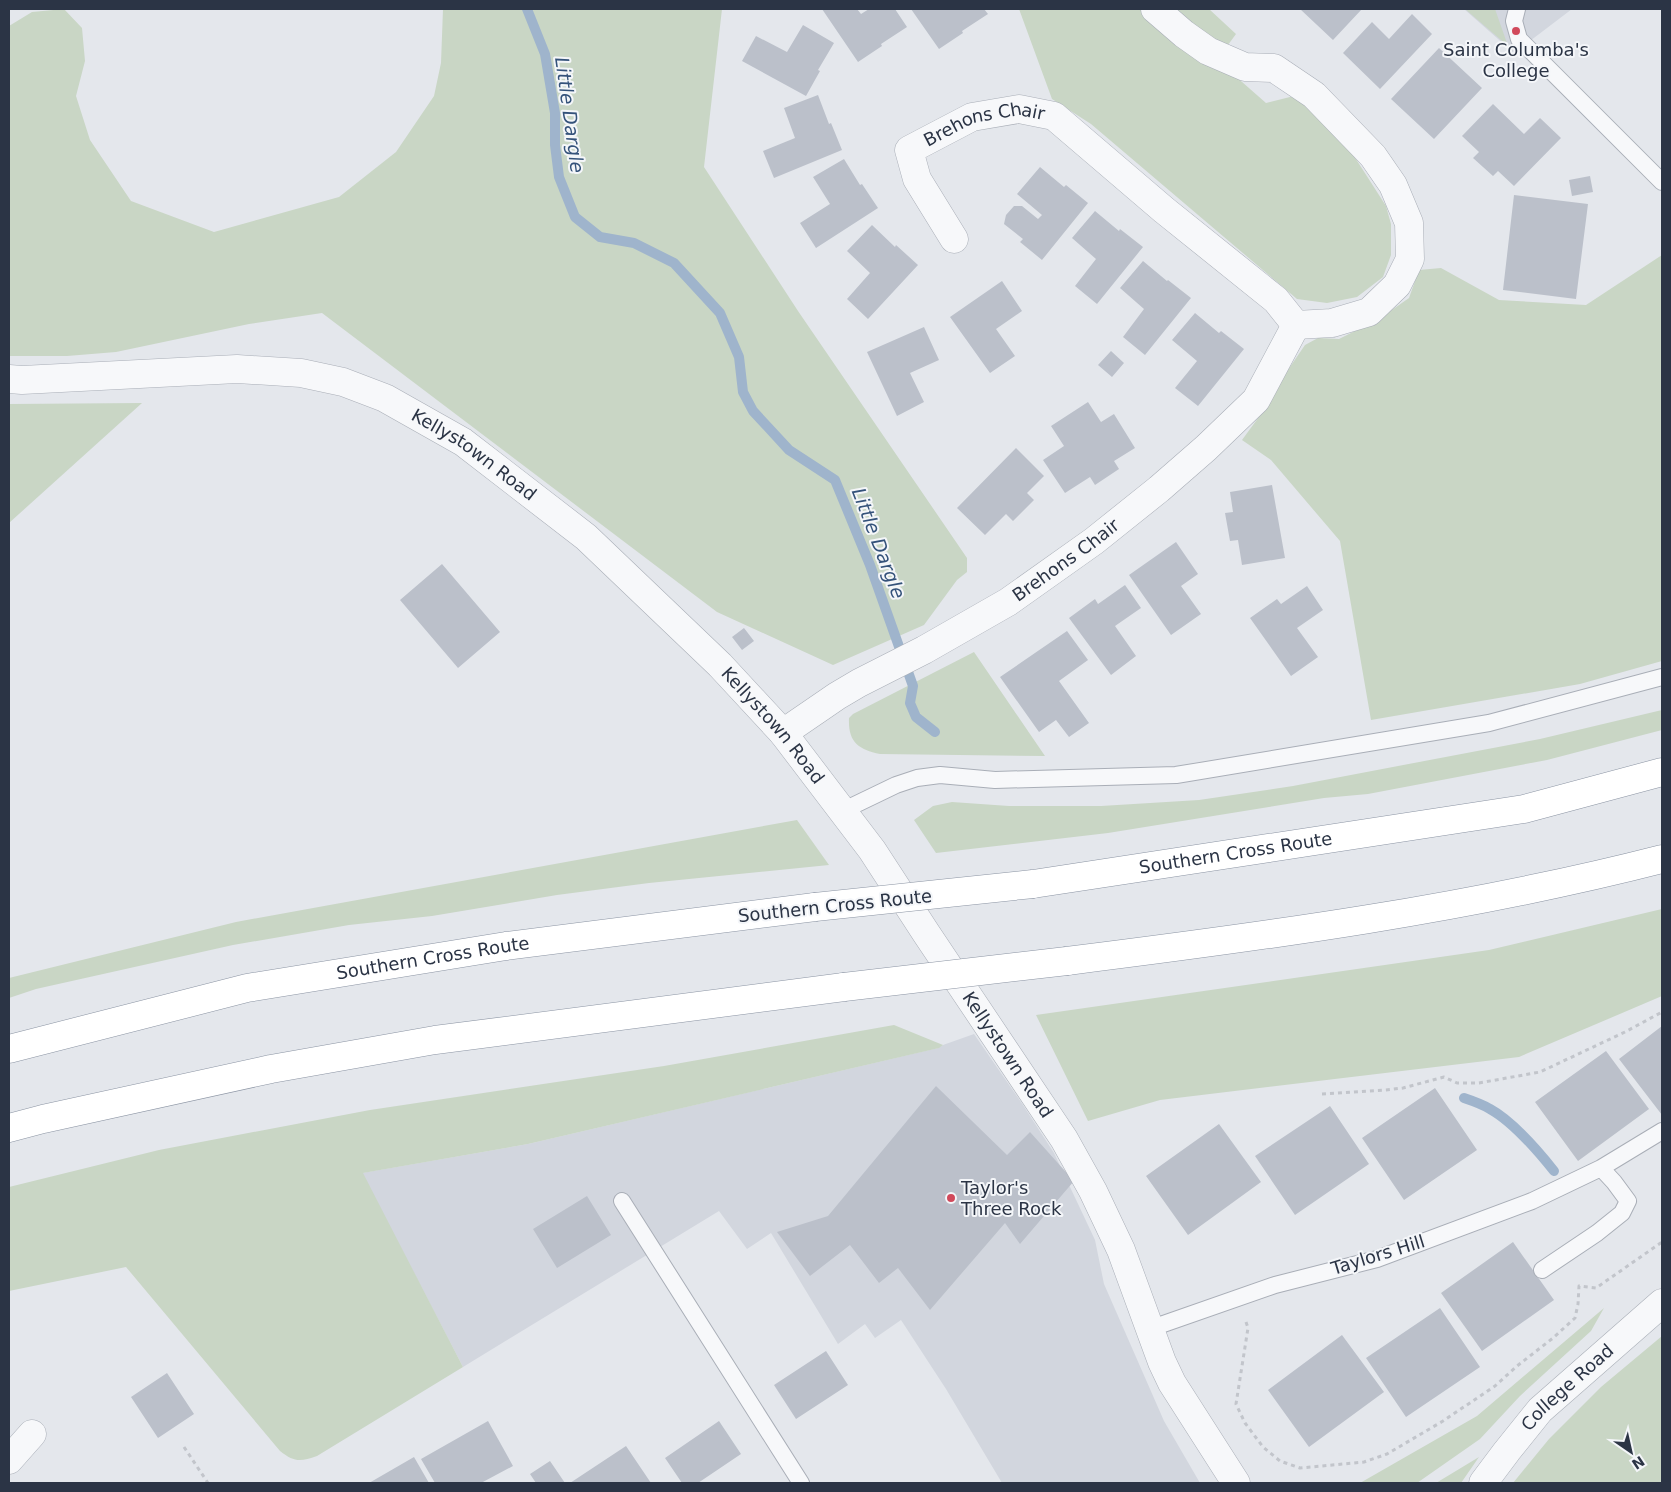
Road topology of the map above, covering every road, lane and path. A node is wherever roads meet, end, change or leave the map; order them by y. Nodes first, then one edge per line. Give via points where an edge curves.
1 (1155, 9) edge
2 (1517, 9) edge
3 (1662, 182) edge
4 (954, 239) dead end
5 (1296, 325) junction
6 (9, 379) edge
7 (1662, 677) edge
8 (783, 733) junction
9 (1662, 772) edge
10 (842, 811) junction
11 (1662, 859) edge
12 (1662, 1012) edge
13 (9, 1049) edge
14 (1322, 1094) dead end
15 (9, 1128) edge
16 (1662, 1131) edge
17 (1601, 1168) junction
18 (622, 1201) dead end
19 (1662, 1242) edge
20 (1542, 1270) dead end
21 (1237, 1298) junction
22 (1662, 1303) edge
23 (1149, 1329) junction
24 (32, 1434) dead end
25 (184, 1447) dead end
26 (9, 1460) edge
27 (208, 1483) edge
28 (801, 1483) edge
29 (1236, 1483) edge
30 (1483, 1483) edge

1 - 5 street via 1208,51 1245,67 1274,68 1314,95 1372,156 1393,185 1409,223 1410,259 1397,285 1369,312 1332,324
2 - 3 lane via 1514,21 1519,39
4 - 5 street, Brehons Chair via 917,179 909,150 972,117 1019,109 1054,116 1276,300
5 - 8 street, Brehons Chair via 1256,400 1159,489 1094,541 1008,602 837,696
6 - 8 street, Kellystown Road via 237,369 301,373 343,382 386,398 463,442 586,537 720,665
7 - 10 lane via 1489,723 1176,775 995,780 940,775 917,778
8 - 10 street, Kellystown Road
9 - 13 highway, Southern Cross Route, bridge via 1524,809 1033,884 815,907 506,946 247,988
10 - 23 street, Kellystown Road via 872,850 1064,1139 1120,1250
11 - 15 highway, bridge via 1601,875 1427,909 1272,935 435,1040 271,1069
12 - 14 path via 1540,1072 1479,1083 1458,1083 1444,1077 1394,1089
16 - 17 lane, Taylors Hill
17 - 20 lane via 1628,1201 1622,1214
17 - 21 lane, Taylors Hill via 1532,1201 1377,1259 1275,1284
18 - 28 lane
19 - 21 path via 1596,1288 1579,1286 1575,1318 1495,1386 1443,1422 1364,1462 1300,1468 1280,1461 1263,1447 1236,1404 1248,1328
21 - 23 lane, Taylors Hill
22 - 30 street, College Road via 1540,1410
23 - 29 street, Kellystown Road via 1172,1383
24 - 26 street
25 - 27 path

